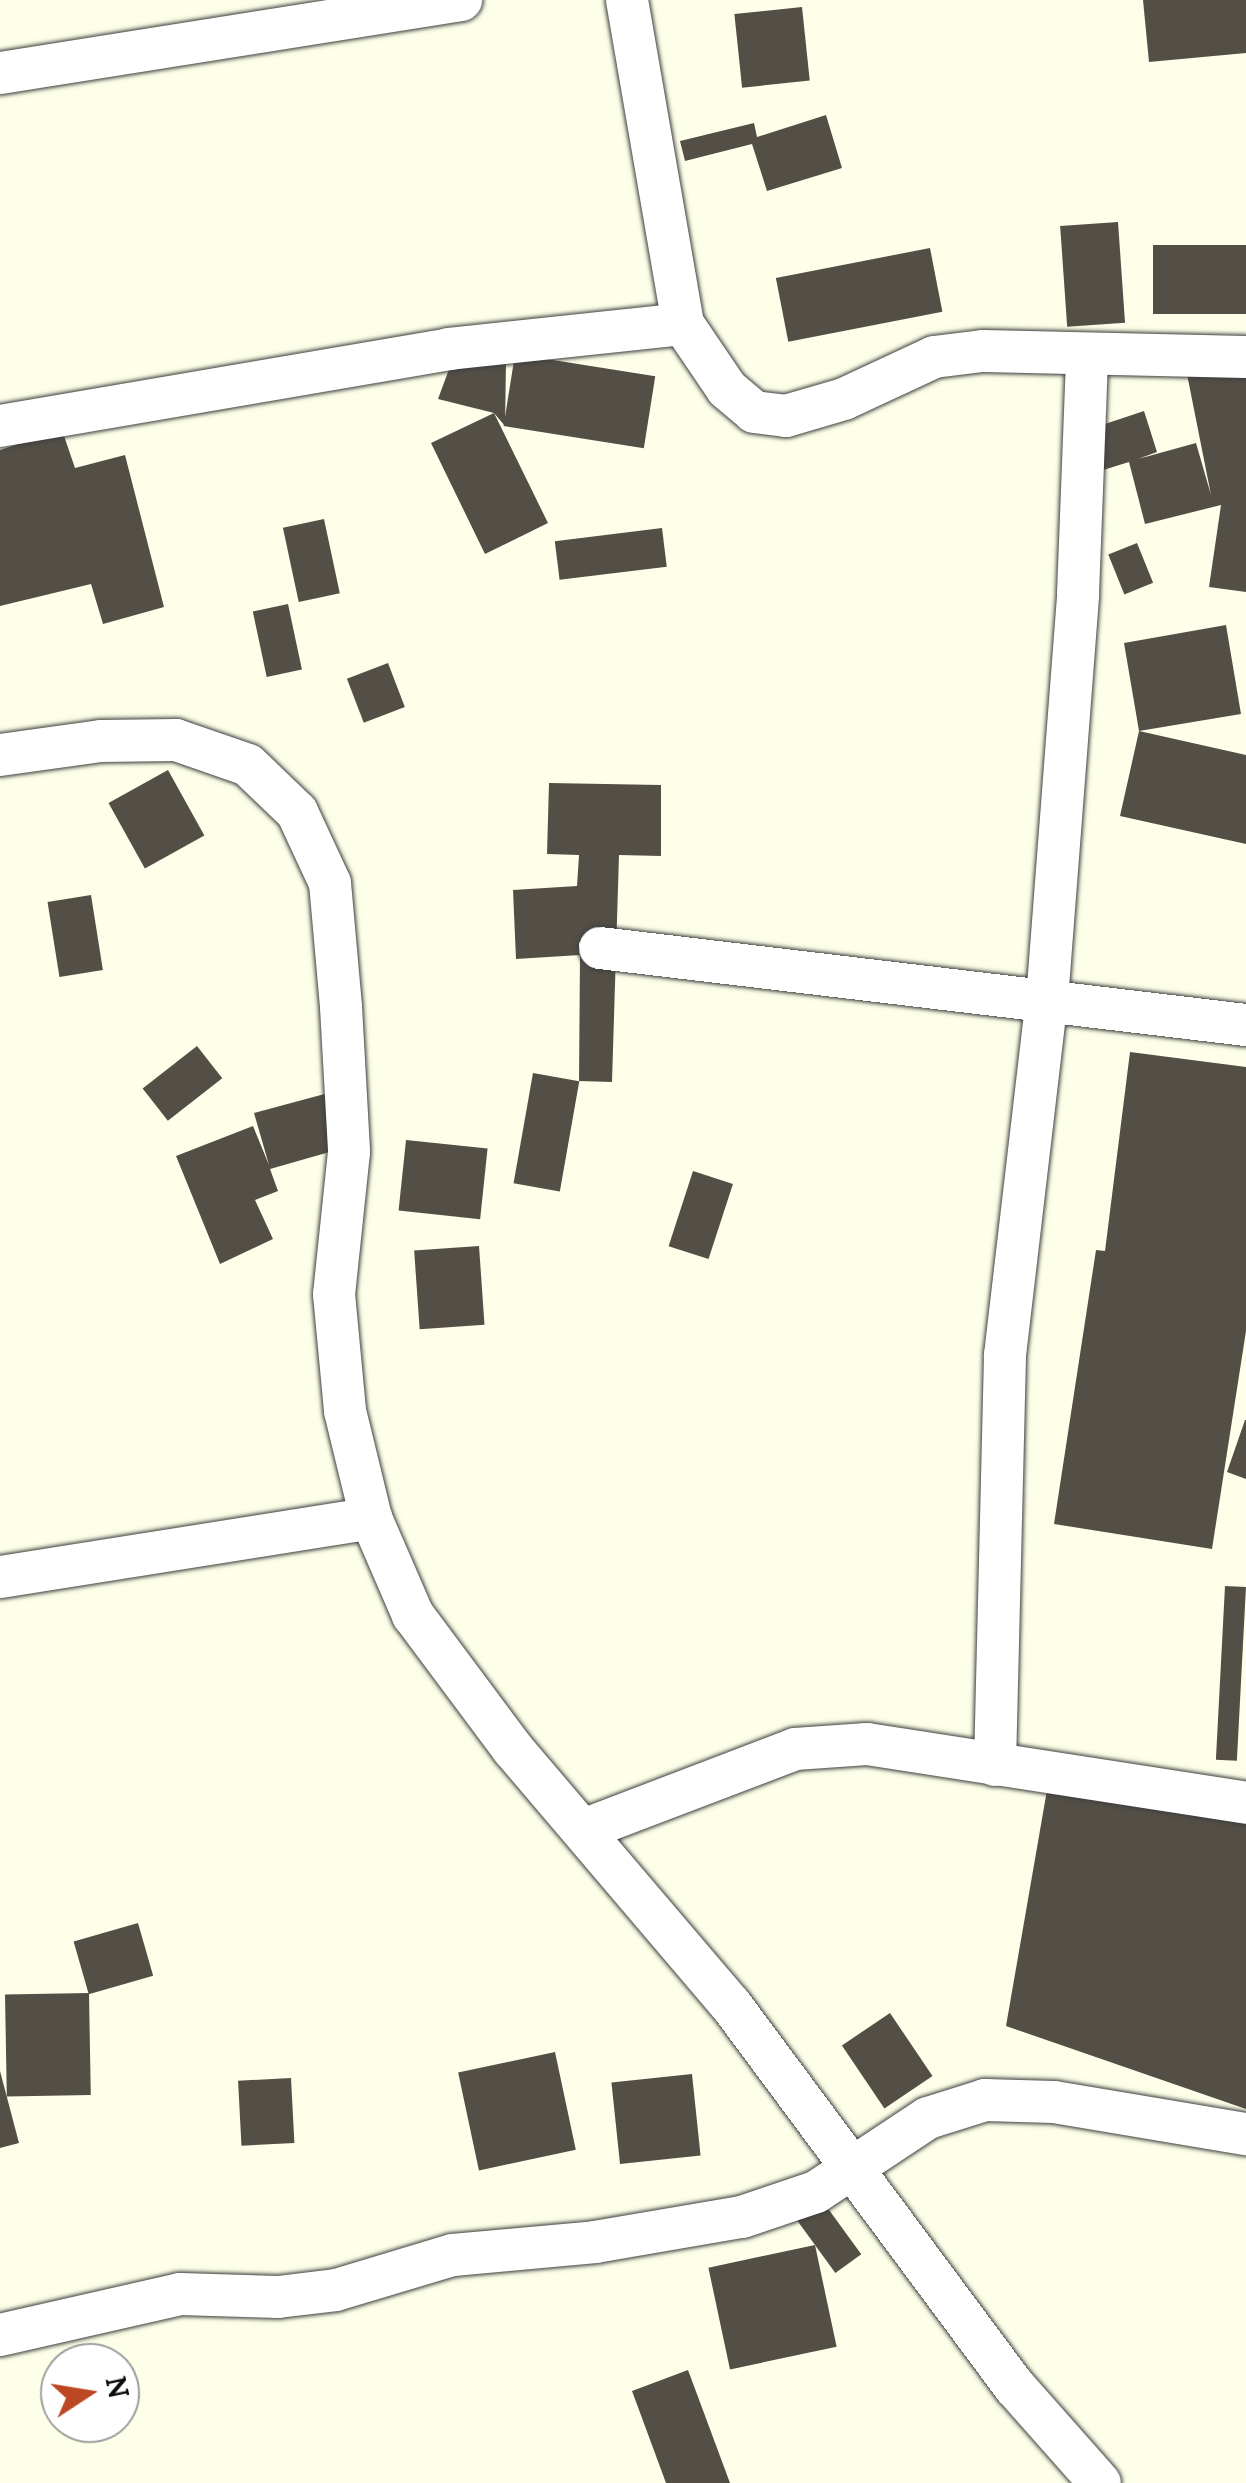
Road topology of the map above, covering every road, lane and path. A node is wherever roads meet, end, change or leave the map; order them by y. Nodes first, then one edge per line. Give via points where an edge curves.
1 (461, 0) edge
2 (627, 0) edge
3 (0, 73) edge
4 (683, 324) junction
5 (1246, 356) edge
6 (1088, 357) junction
7 (0, 426) edge
8 (0, 756) edge
9 (600, 948) dead end
10 (1047, 1000) junction
11 (1246, 1025) edge
12 (371, 1518) junction
13 (0, 1577) edge
14 (995, 1764) junction
15 (1246, 1803) edge
16 (582, 1830) junction
17 (1246, 2134) edge
18 (851, 2165) junction
19 (0, 2336) edge
20 (1100, 2483) edge

1 - 3 street
2 - 4 street
4 - 6 street via 727,389 754,412 786,416 844,399 934,358 983,351
4 - 7 street via 449,349
5 - 6 street
6 - 10 street via 1078,594
8 - 12 street via 101,741 176,740 248,765 297,812 330,883 349,1152 334,1294 345,1411
9 - 10 street
10 - 11 street
10 - 14 street via 1004,1355
12 - 13 street
12 - 16 street via 414,1614
14 - 15 street
14 - 16 street via 867,1744 795,1749
16 - 18 street via 731,2004
17 - 18 street via 1054,2102 985,2100 928,2118
18 - 19 street via 816,2192 742,2216 594,2242 453,2255 336,2290 180,2294
18 - 20 street via 1015,2387

